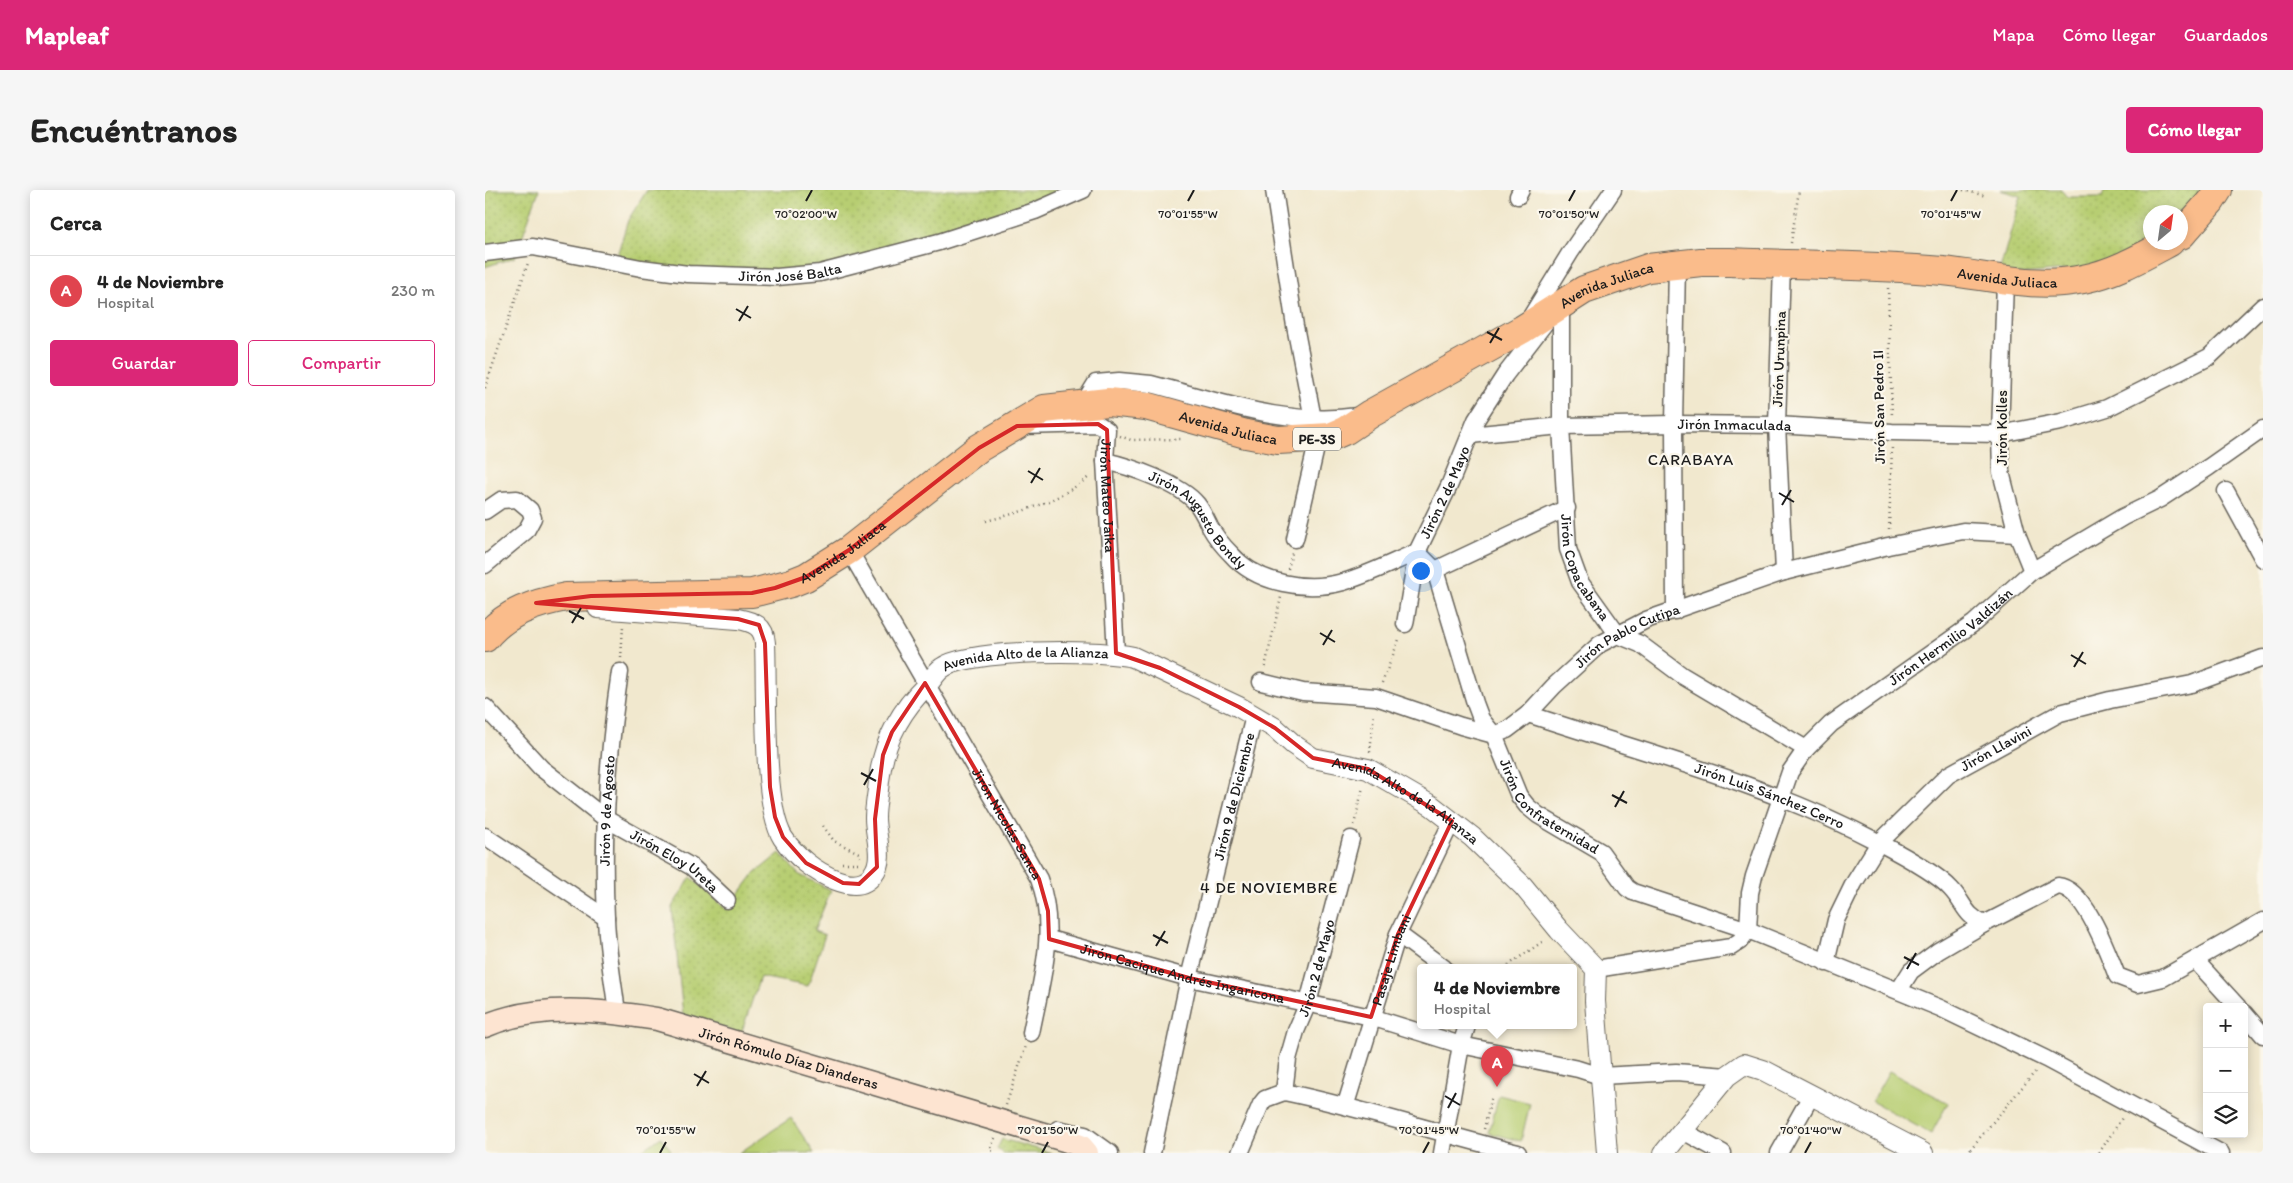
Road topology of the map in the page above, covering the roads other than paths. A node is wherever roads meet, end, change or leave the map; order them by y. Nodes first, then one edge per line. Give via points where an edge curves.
1 (1083, 190) edge
2 (1274, 190) edge
3 (1613, 190) edge
4 (2218, 190) edge
5 (2188, 227) edge
6 (2155, 250) edge
7 (485, 253) edge
8 (1787, 256) junction
9 (1677, 264) junction
10 (2005, 281) junction
11 (1561, 304) junction
12 (2263, 306) edge
13 (1523, 329) junction
14 (1674, 424) junction
15 (1777, 425) junction
16 (1017, 426) junction
17 (1561, 426) junction
18 (1315, 429) junction
19 (2263, 429) edge
20 (1999, 434) junction
21 (1470, 435) junction
22 (1105, 460) junction
23 (2226, 491) dead end
24 (1567, 508) junction
25 (485, 511) edge
26 (2017, 534) junction
27 (1295, 539) road end
28 (849, 550) junction
29 (1417, 552) junction
30 (2263, 560) edge
31 (485, 565) edge
32 (1435, 570) junction
33 (2032, 571) junction
34 (1785, 572) junction
35 (536, 603) junction
36 (1675, 611) junction
37 (1405, 624) road end
38 (1618, 635) junction
39 (485, 638) edge
40 (1116, 653) junction
41 (2263, 658) edge
42 (620, 672) road end
43 (1261, 682) road end
44 (926, 685) junction
45 (485, 707) edge
46 (1528, 714) junction
47 (1254, 716) junction
48 (1494, 735) junction
49 (1807, 749) junction
50 (1781, 797) junction
51 (606, 819) junction
52 (1452, 821) junction
53 (485, 836) edge
54 (1351, 839) road end
55 (1879, 843) junction
56 (727, 900) dead end
57 (606, 918) junction
58 (2263, 921) edge
59 (1984, 924) junction
60 (1748, 930) junction
61 (1398, 934) junction
62 (1049, 939) junction
63 (2195, 960) junction
64 (1826, 963) junction
65 (1439, 964) edge
66 (1596, 969) junction
67 (1189, 978) junction
68 (1899, 990) junction
69 (1308, 1003) junction
70 (2235, 1003) edge
71 (617, 1012) junction
72 (1371, 1017) junction
73 (2248, 1018) edge
74 (485, 1026) edge
75 (1466, 1029) edge
76 (1031, 1033) road end
77 (2263, 1035) edge
78 (1461, 1045) junction
79 (1600, 1076) junction
80 (1727, 1076) junction
81 (1284, 1092) junction
82 (1811, 1096) junction
83 (1346, 1104) junction
84 (1002, 1128) junction
85 (1683, 1131) junction
86 (1446, 1135) junction
87 (1087, 1153) edge
88 (1110, 1153) edge
89 (1152, 1153) edge
90 (1240, 1153) edge
91 (1443, 1153) edge
92 (1518, 1153) edge
93 (1607, 1153) edge
94 (1664, 1153) edge
95 (1723, 1153) edge
96 (1779, 1153) edge
97 (1922, 1153) edge
98 (2221, 1153) edge

1 - 7 street, Jirón José Balta via 1035,211 939,242 820,273 777,277 688,274 533,247
2 - 18 street
3 - 13 street
4 - 5 highway
6 - 10 highway, Avenida Juliaca / PE-3S via 2123,267 2083,279 2039,283
8 - 9 highway, Avenida Juliaca / PE-3S
8 - 10 highway, Avenida Juliaca / PE-3S via 1943,271
8 - 15 street, Jirón Urunpina
9 - 11 highway, Avenida Juliaca / PE-3S via 1619,277 1585,290
9 - 14 street
10 - 20 street, Jirón Kolles
11 - 13 highway, Avenida Juliaca / PE-3S
11 - 17 street, Jirón Copacabana
11 - 21 street, Jirón 2 de Mayo via 1505,375
12 - 20 street, Jirón Inmaculada via 2209,357 2107,408 2061,422
13 - 18 highway, Avenida Juliaca / PE-3S via 1346,430
14 - 15 street, Jirón Inmaculada
14 - 17 street, Jirón Inmaculada
14 - 36 street
15 - 20 street, Jirón Inmaculada
15 - 34 street, Jirón Urunpina
16 - 18 highway, Avenida Juliaca / PE-3S via 1044,409 1108,402 1146,406 1278,440
16 - 22 street, Jirón Mateo Jaika via 1098,424 1107,430
16 - 28 highway, Avenida Juliaca / PE-3S via 979,448
17 - 21 street, Jirón Inmaculada
17 - 24 street, Jirón Copacabana
18 - 27 street
19 - 33 street, Jirón Hermilio Valdizán via 2166,495
20 - 26 street, Jirón Kolles via 2001,472
21 - 29 street, Jirón 2 de Mayo
22 - 29 street, Jirón Augusto Bondy via 1156,478 1189,496 1232,555 1245,566 1285,583 1302,586 1344,582
22 - 40 street, Jirón Mateo Jaika
23 - 30 street
24 - 32 street
24 - 38 street, Jirón Copacabana via 1568,549 1572,564 1580,582
25 - 31 street via 501,500 517,499 530,510 533,518 526,531
26 - 33 street, Jirón Kolles
26 - 34 street, Jirón Pablo Cutipa via 1963,531
28 - 35 highway, Avenida Juliaca / PE-3S via 806,577 752,593 591,596
28 - 44 street, Jirón Nicolás Sanca
29 - 32 street
29 - 37 street, Jirón 2 de Mayo
32 - 48 street, Jirón Confraternidad via 1475,703
33 - 49 street, Jirón Hermilio Valdizán via 1974,623 1831,724
34 - 36 street, Jirón Pablo Cutipa
35 - 39 highway, Avenida Juliaca / PE-3S via 508,616
35 - 44 street, Avenida Alto de la Alianza via 738,619 759,626 765,634 770,787 775,817 783,837 806,863 843,883 859,884 873,875 877,867 875,819 883,755 892,732
36 - 38 street, Jirón Pablo Cutipa via 1646,620
38 - 46 street, Jirón Pablo Cutipa via 1585,656
38 - 49 street, Jirón Copacabana via 1640,644 1683,676
40 - 44 street, Avenida Alto de la Alianza via 1053,652 965,660 943,668
40 - 47 street, Avenida Alto de la Alianza via 1160,668
41 - 55 street, Jirón Llavini via 2192,684 2060,713 1947,775
42 - 51 street, Jirón 9 de Agosto via 610,738
43 - 48 street via 1303,692 1376,697
44 - 62 street, Jirón Nicolás Sanca via 1039,879 1049,911
45 - 51 street, Jirón Eloy Ureta via 541,768
46 - 48 street, Jirón Pablo Cutipa via 1507,730
46 - 50 street, Jirón Luis Sánchez Cerro
47 - 52 street, Avenida Alto de la Alianza via 1313,758 1368,769
47 - 67 street, Jirón 9 de Diciembre
48 - 60 street, Jirón Confraternidad via 1519,796 1527,806 1601,852 1627,888
49 - 50 street, Jirón Hermilio Valdizán via 1790,772
50 - 55 street, Jirón Luis Sánchez Cerro
50 - 60 street, Jirón Hermilio Valdizán via 1754,876
51 - 56 street, Jirón Eloy Ureta via 692,867
51 - 57 street, Jirón 9 de Agosto
52 - 61 street, Pasaje Limbani
52 - 66 street, Avenida Alto de la Alianza via 1523,886
53 - 57 street
54 - 69 street, Jirón 2 de Mayo
55 - 59 street, Jirón Luis Sánchez Cerro via 1951,889 1968,916
55 - 64 street, Jirón Llavini via 1835,920
57 - 71 street, Jirón 9 de Agosto
58 - 63 street
59 - 63 street via 2052,888 2066,887 2077,896 2104,942 2117,976 2138,984 2151,982
59 - 68 street via 1922,962 1905,977
60 - 64 street, Jirón Confraternidad
60 - 66 street via 1731,947
61 - 65 street
61 - 72 street, Pasaje Limbani
62 - 67 street, Jirón Cacique Andrés Ingaricona
62 - 76 street, Jirón Nicolás Sanca
63 - 70 street
64 - 68 street, Jirón Confraternidad
66 - 79 street
67 - 69 street, Jirón Cacique Andrés Ingaricona
67 - 89 street, Jirón 9 de Diciembre
68 - 98 street, Jirón Confraternidad via 1990,1031
69 - 72 street, Jirón Cacique Andrés Ingaricona
69 - 81 street, Jirón 2 de Mayo via 1288,1059
71 - 74 main road, Jirón Rómulo Díaz Dianderas via 549,1012
71 - 84 main road, Jirón Rómulo Díaz Dianderas via 657,1019
72 - 78 street, Jirón Cacique Andrés Ingaricona
72 - 83 street, Pasaje Limbani
73 - 77 street
75 - 78 street
78 - 79 street, Jirón Cacique Andrés Ingaricona
78 - 86 street
79 - 80 street, Jirón Cacique Andrés Ingaricona via 1676,1072
79 - 93 street
80 - 82 street via 1744,1064 1754,1066
80 - 85 street
81 - 83 street
81 - 90 street via 1265,1099 1261,1104
82 - 96 street
82 - 97 street
83 - 86 street
84 - 87 main road, Jirón Rómulo Díaz Dianderas via 1081,1146
84 - 88 street via 1047,1127 1085,1135
85 - 94 street
85 - 95 street
86 - 91 street
86 - 92 street

